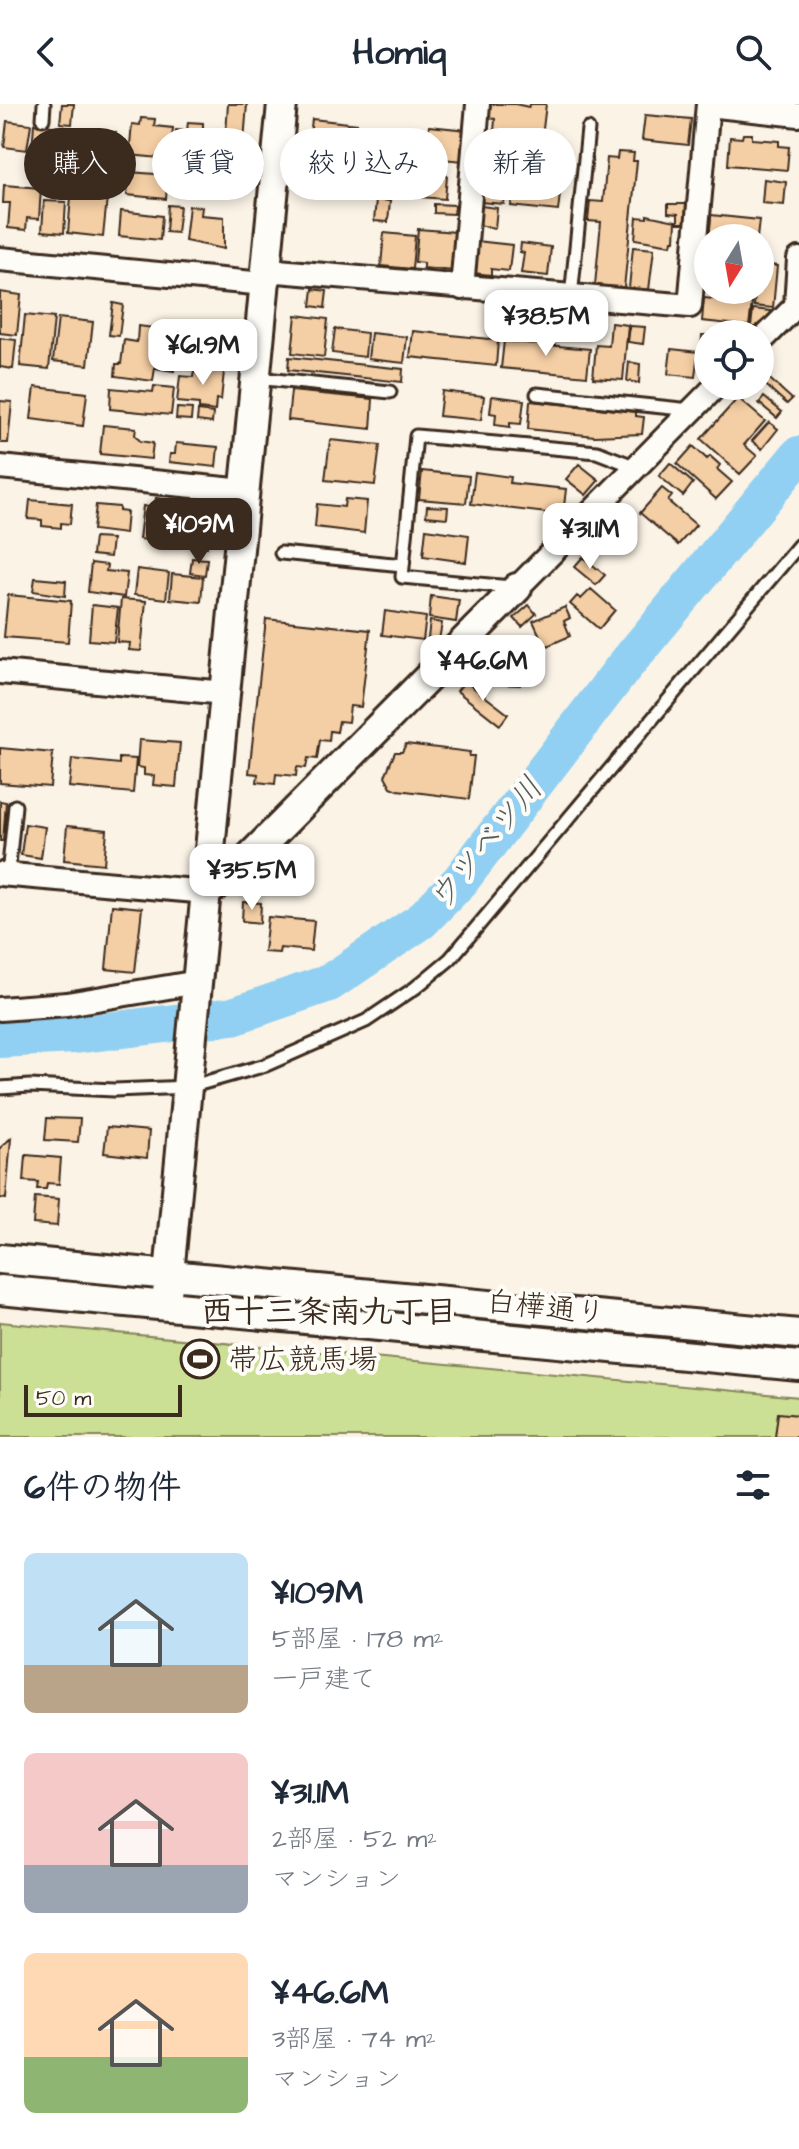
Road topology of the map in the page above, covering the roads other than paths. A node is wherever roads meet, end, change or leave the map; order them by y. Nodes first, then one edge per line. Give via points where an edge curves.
1 (44, 104) edge
2 (282, 104) edge
3 (478, 104) edge
4 (708, 105) edge
5 (799, 115) edge
6 (43, 119) dead end
7 (588, 129) dead end
8 (0, 259) edge
9 (799, 259) edge
10 (266, 277) junction
11 (462, 288) junction
12 (571, 297) junction
13 (798, 304) edge
14 (774, 328) edge
15 (256, 378) junction
16 (390, 392) dead end
17 (537, 394) dead end
18 (703, 400) edge
19 (693, 410) junction
20 (0, 467) edge
21 (636, 467) junction
22 (245, 491) junction
23 (799, 545) edge
24 (281, 553) dead end
25 (403, 565) junction
26 (517, 588) junction
27 (0, 672) edge
28 (225, 693) junction
29 (15, 806) dead end
30 (4, 874) edge
31 (207, 892) junction
32 (197, 994) junction
33 (0, 1009) edge
34 (190, 1076) junction
35 (0, 1088) edge
36 (0, 1259) edge
37 (169, 1275) junction
38 (0, 1290) edge
39 (166, 1305) junction
40 (799, 1334) edge
41 (799, 1366) edge

1 - 6 lane
2 - 10 street
3 - 11 street
4 - 5 street
4 - 12 street via 690,306
7 - 12 lane
8 - 10 street
9 - 13 street
10 - 11 street
10 - 15 street
11 - 12 street
13 - 14 street
15 - 16 lane
15 - 22 street
17 - 19 lane
18 - 19 street
19 - 21 street
20 - 22 street
21 - 25 lane via 597,452 416,436
21 - 26 street
22 - 28 street
23 - 34 lane via 450,959 366,1021 266,1065
24 - 25 lane
25 - 26 lane via 402,577
26 - 31 street via 238,869
27 - 28 street
28 - 31 street
29 - 30 lane
30 - 31 street
31 - 32 street
32 - 33 street
32 - 34 street
34 - 35 lane via 114,1090
34 - 37 street
36 - 37 street, 白樺通り
37 - 39 street
37 - 40 street, 白樺通り
38 - 39 street, 白樺通り
39 - 41 street, 白樺通り

